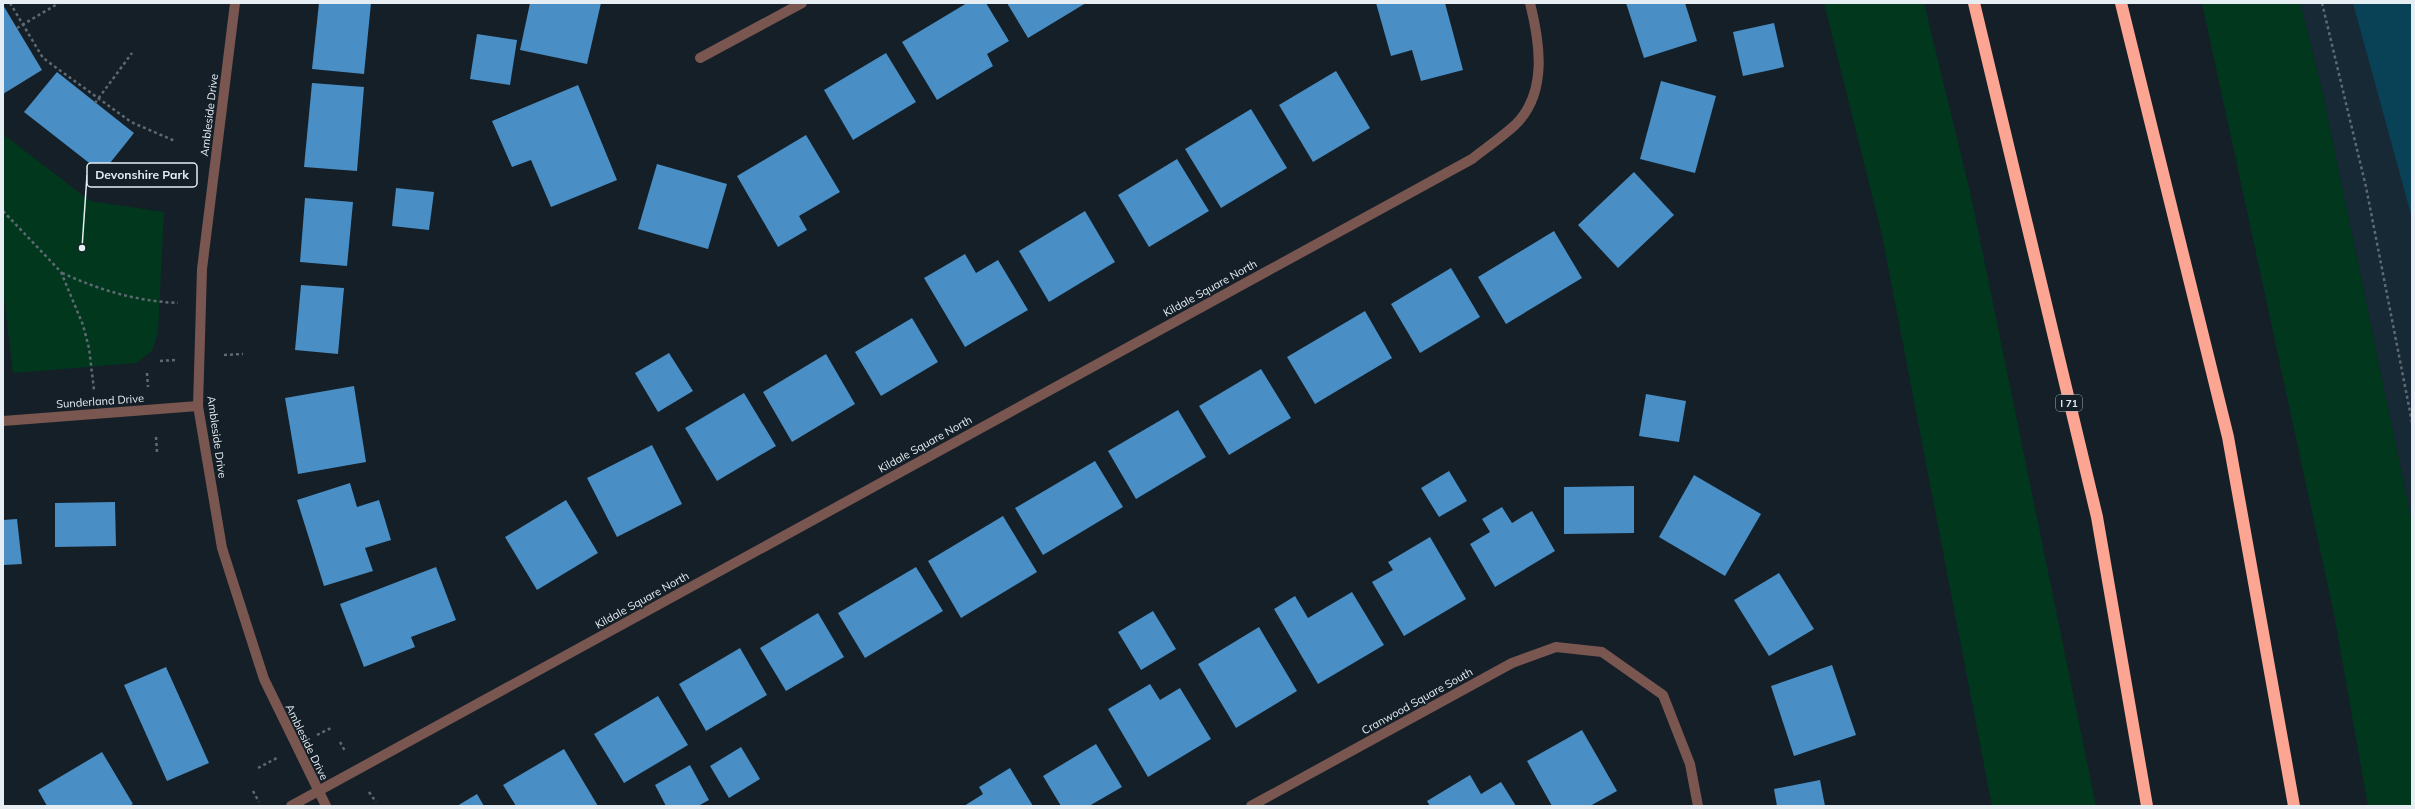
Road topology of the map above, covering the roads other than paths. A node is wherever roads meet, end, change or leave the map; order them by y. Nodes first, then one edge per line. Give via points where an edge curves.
1 (235, 3) edge
2 (802, 3) edge
3 (1530, 3) edge
4 (1974, 3) edge
5 (2121, 3) edge
6 (700, 58) dead end
7 (198, 406) junction
8 (3, 420) edge
9 (318, 792) junction
10 (291, 806) edge
11 (326, 806) edge
12 (1251, 806) edge
13 (1698, 806) edge
14 (2147, 806) edge
15 (2294, 806) edge

1 - 7 street, Ambleside Drive via 202,269
2 - 6 street
3 - 9 street, Kildale Square North via 1536,29 1540,74 1532,101 1516,124 1472,159
4 - 14 highway, I 71 via 2097,517
5 - 15 highway via 2228,437
7 - 8 street, Sunderland Drive
7 - 9 street, Ambleside Drive via 222,548 264,679
9 - 10 street, Kildale Square North
9 - 11 street, Ambleside Drive
12 - 13 street, Cranwood Square South via 1512,663 1556,647 1602,652 1663,695 1690,764

